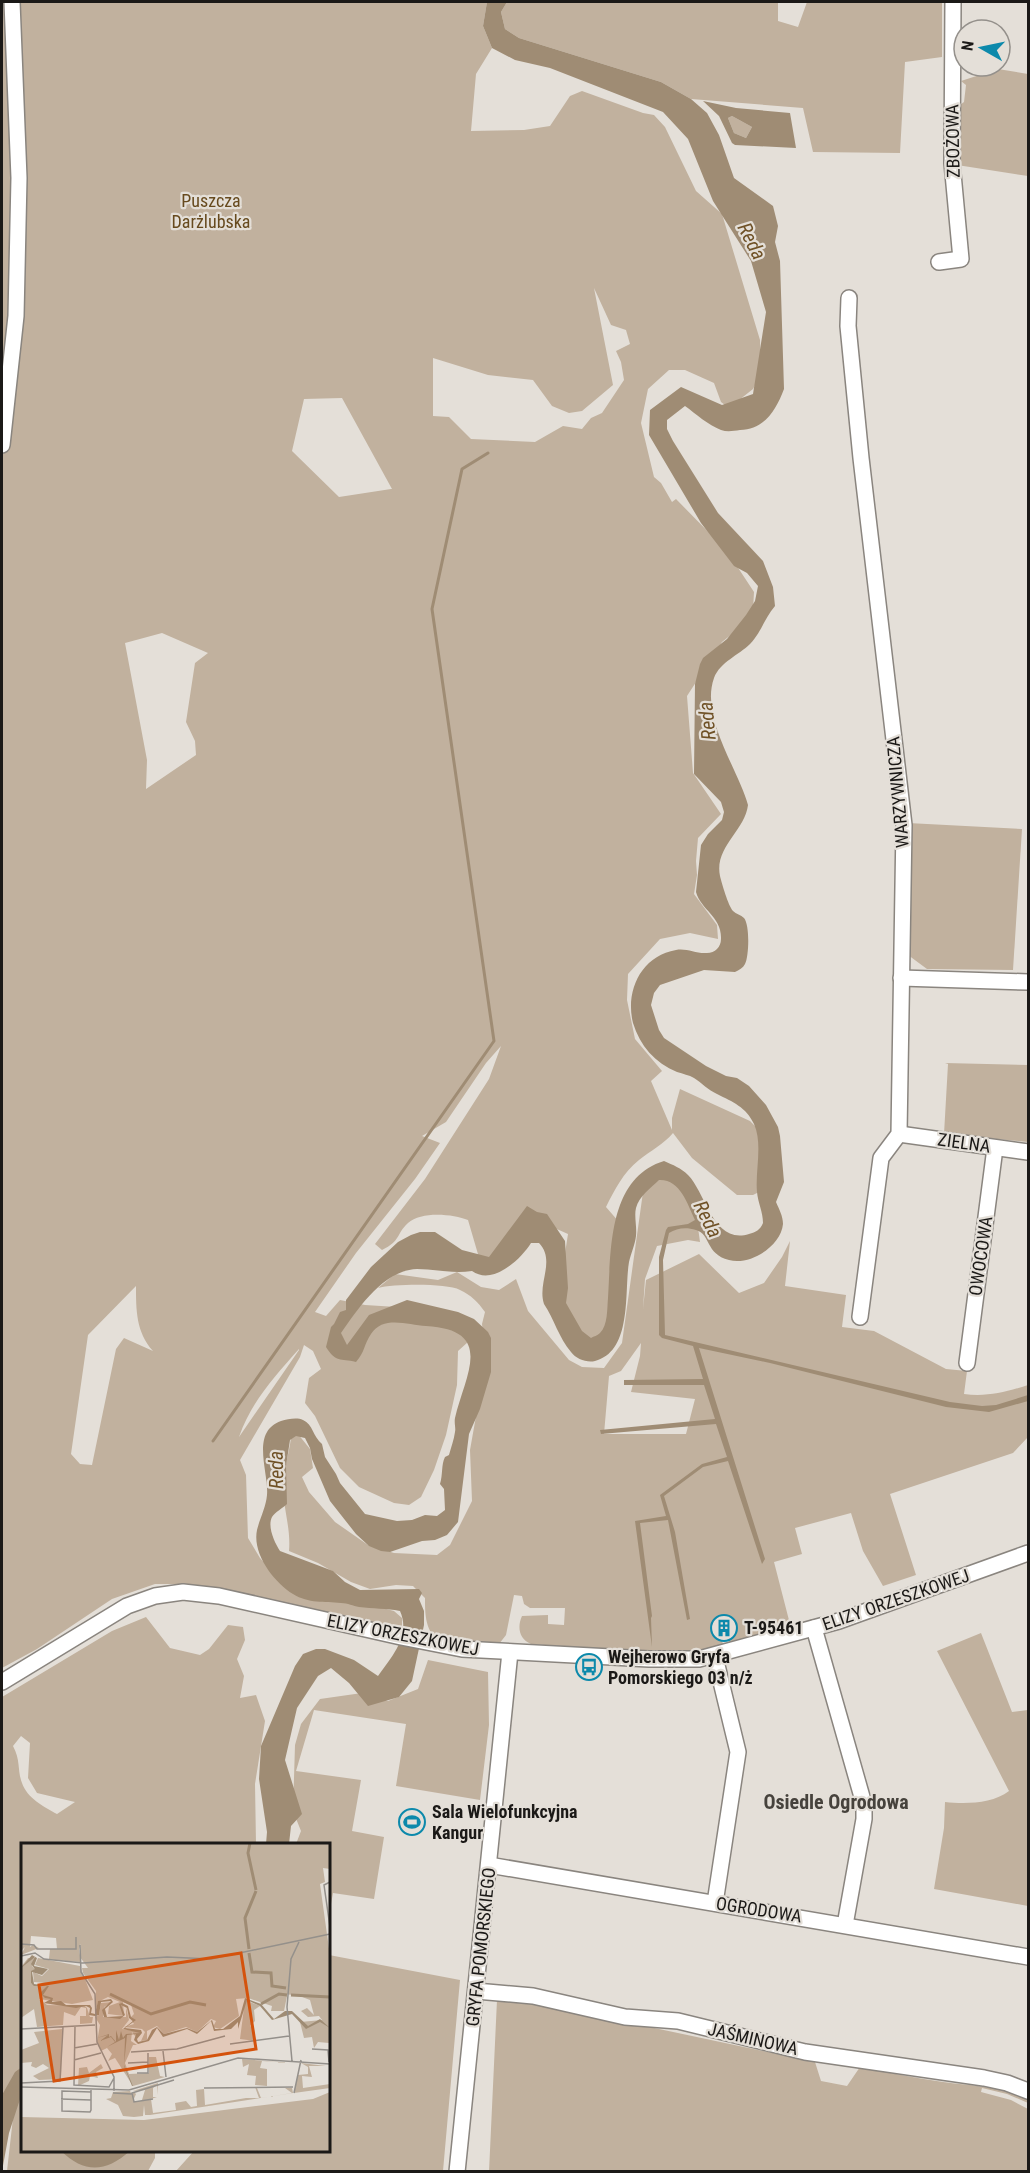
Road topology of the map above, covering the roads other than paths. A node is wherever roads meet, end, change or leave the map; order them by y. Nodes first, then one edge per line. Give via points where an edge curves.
1 (12, 2) edge
2 (952, 2) edge
3 (939, 262) dead end
4 (849, 298) dead end
5 (2, 445) edge
6 (901, 978) junction
7 (1029, 982) edge
8 (899, 1134) junction
9 (995, 1148) junction
10 (1029, 1152) edge
11 (860, 1317) dead end
12 (967, 1363) dead end
13 (1029, 1553) edge
14 (814, 1628) junction
15 (510, 1652) junction
16 (715, 1657) junction
17 (2, 1682) edge
18 (489, 1864) junction
19 (715, 1903) junction
20 (845, 1925) junction
21 (1029, 1957) edge
22 (476, 1991) junction
23 (1029, 2091) edge
24 (458, 2172) edge

1 - 5 street via 19,201 16,316
2 - 3 street, ZBOŻOWA via 952,163 961,259
4 - 6 street, WARZYWNICZA via 848,326 861,458 903,825
6 - 7 street
6 - 8 street, WARZYWNICZA
8 - 9 street, ZIELNA
8 - 11 street via 881,1158
9 - 10 street, ZIELNA
9 - 12 street, OWOCOWA
13 - 14 street, ELIZY ORZESZKOWEJ
14 - 16 street, ELIZY ORZESZKOWEJ
14 - 20 street via 864,1804
15 - 16 street, ELIZY ORZESZKOWEJ via 683,1660
15 - 17 street, ELIZY ORZESZKOWEJ via 423,1642 219,1596 183,1592 127,1606
15 - 18 street, GRYFA POMORSKIEGO
16 - 19 street via 738,1752
18 - 19 street, OGRODOWA
18 - 22 street, GRYFA POMORSKIEGO
19 - 20 street, OGRODOWA
20 - 21 street, OGRODOWA
22 - 23 street, JAŚMINOWA via 533,1996 625,2017 678,2021 805,2052 984,2078
22 - 24 street, GRYFA POMORSKIEGO

